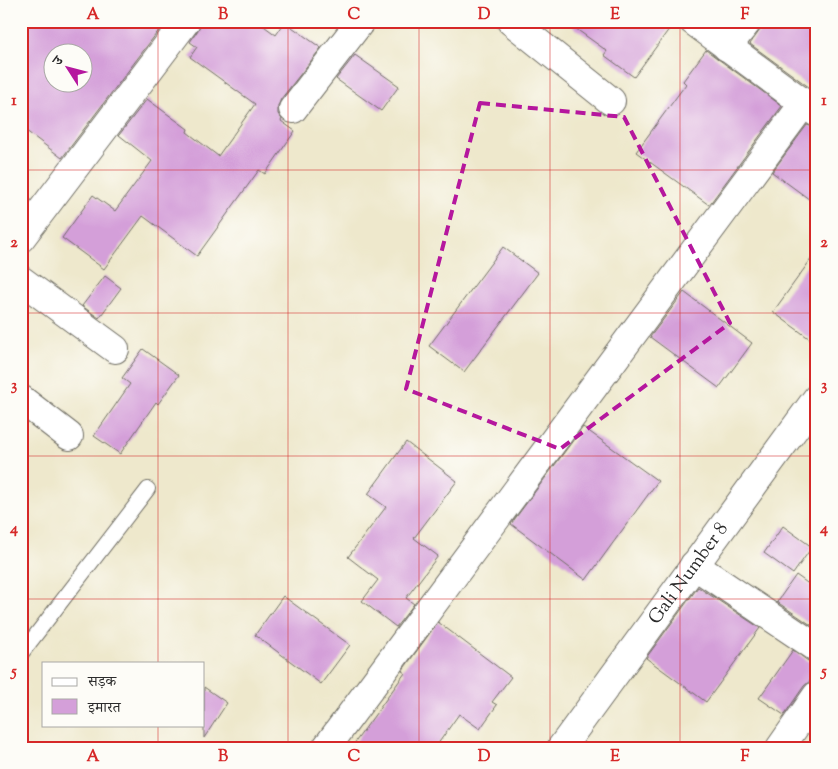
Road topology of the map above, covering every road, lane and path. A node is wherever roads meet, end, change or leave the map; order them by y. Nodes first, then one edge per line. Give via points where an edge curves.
1 (186, 21) edge
2 (362, 21) edge
3 (511, 21) edge
4 (693, 21) edge
5 (748, 21) edge
6 (727, 47) junction
7 (611, 101) dead end
8 (810, 108) edge
9 (293, 109) dead end
10 (21, 238) edge
11 (21, 280) edge
12 (115, 349) dead end
13 (817, 398) edge
14 (21, 400) edge
15 (69, 436) dead end
16 (148, 489) dead end
17 (694, 565) junction
18 (817, 648) edge
19 (21, 654) edge
20 (817, 694) edge
21 (326, 748) edge
22 (561, 748) edge
23 (780, 748) edge

1 - 10 street
2 - 9 street
3 - 7 street
4 - 6 street
5 - 6 street
6 - 8 street
8 - 21 street
11 - 12 street
13 - 17 street, Gali Number 8
14 - 15 street
16 - 19 lane
17 - 18 street
17 - 22 street, Gali Number 8
20 - 23 street

